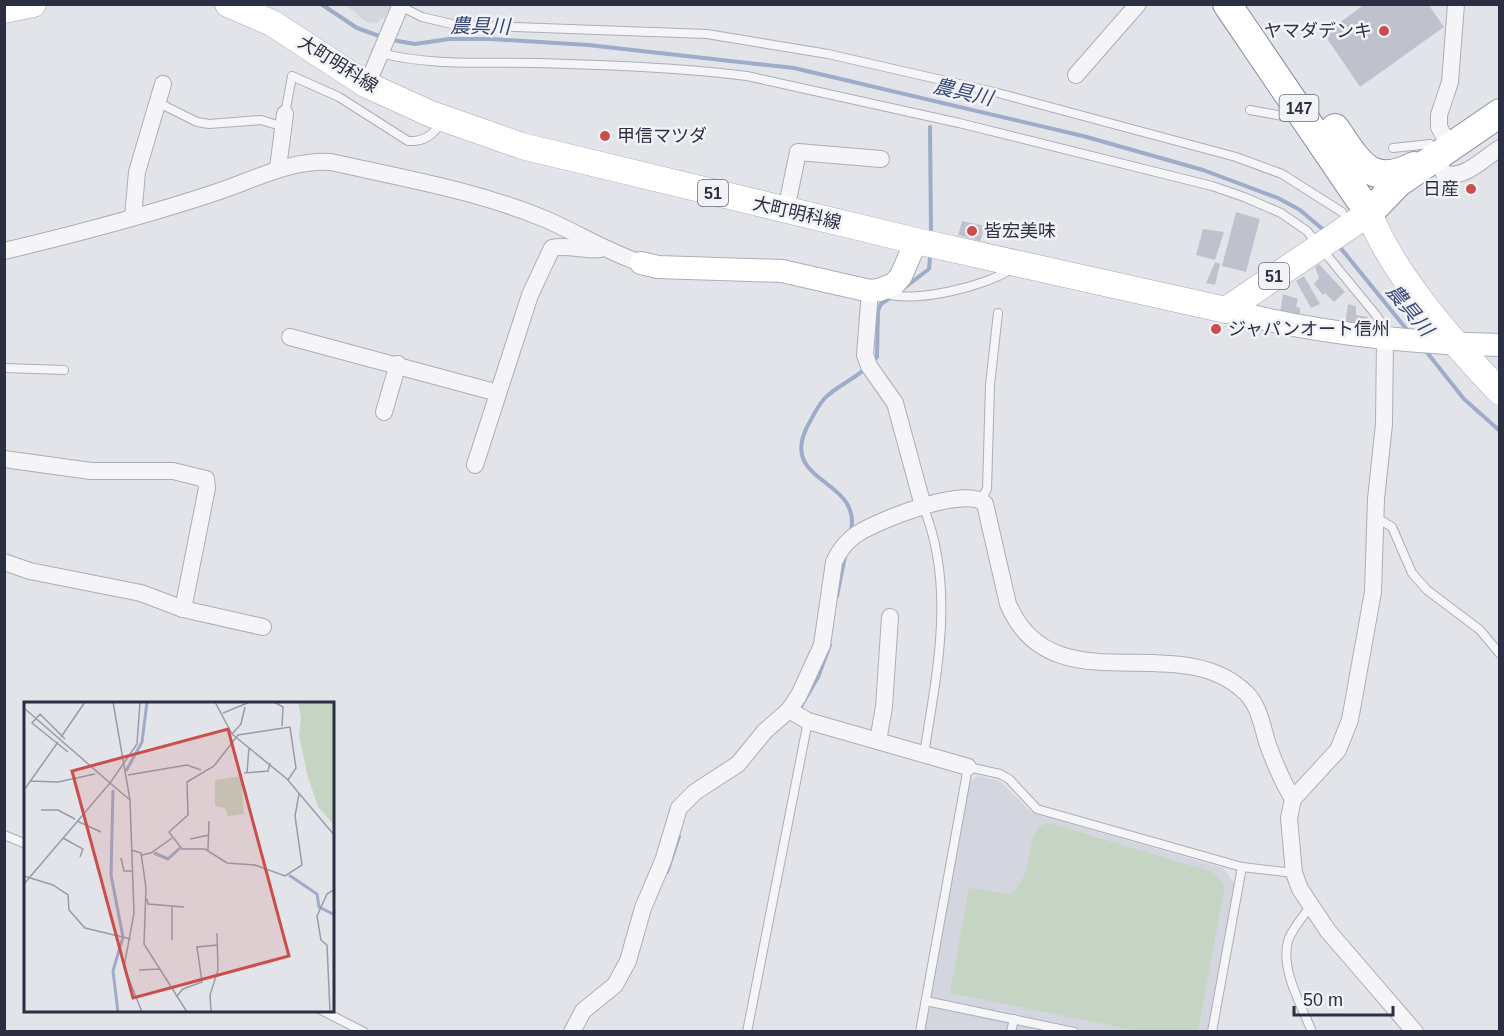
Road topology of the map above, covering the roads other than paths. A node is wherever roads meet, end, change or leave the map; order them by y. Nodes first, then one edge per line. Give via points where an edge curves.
1 (33, 4) edge
2 (228, 4) edge
3 (1138, 4) edge
4 (1227, 4) edge
5 (1242, 4) edge
6 (1456, 4) edge
7 (398, 9) edge
8 (4, 10) edge
9 (380, 51) junction
10 (1076, 75) dead end
11 (163, 84) dead end
12 (367, 85) junction
13 (1500, 98) edge
14 (157, 102) junction
15 (1250, 110) dead end
16 (1309, 112) junction
17 (1500, 113) edge
18 (442, 119) junction
19 (285, 121) junction
20 (1500, 130) edge
21 (1393, 148) dead end
22 (1500, 148) edge
23 (1438, 151) junction
24 (881, 159) dead end
25 (278, 168) junction
26 (786, 210) junction
27 (133, 217) junction
28 (1353, 217) junction
29 (916, 242) junction
30 (1320, 244) junction
31 (603, 249) junction
32 (4, 251) edge
33 (641, 263) joint
34 (1016, 264) junction
35 (875, 290) junction
36 (1226, 309) junction
37 (998, 313) dead end
38 (290, 337) dead end
39 (1393, 340) junction
40 (1450, 344) junction
41 (1500, 345) edge
42 (398, 364) junction
43 (4, 368) edge
44 (64, 370) dead end
45 (1500, 392) edge
46 (498, 393) junction
47 (384, 412) dead end
48 (4, 459) edge
49 (475, 465) dead end
50 (981, 500) junction
51 (923, 506) junction
52 (1375, 517) junction
53 (4, 562) edge
54 (183, 609) junction
55 (890, 617) dead end
56 (263, 627) dead end
57 (1500, 654) edge
58 (789, 710) junction
59 (808, 721) junction
60 (878, 741) junction
61 (924, 754) junction
62 (969, 767) junction
63 (1293, 799) junction
64 (4, 836) edge
65 (24, 843) edge
66 (1242, 867) junction
67 (1294, 873) junction
68 (1311, 906) junction
69 (926, 1001) junction
70 (323, 1012) edge
71 (1014, 1019) junction
72 (364, 1032) edge
73 (572, 1032) edge
74 (747, 1032) edge
75 (920, 1032) edge
76 (1011, 1032) edge
77 (1074, 1032) edge
78 (1212, 1032) edge
79 (1312, 1032) edge
80 (1415, 1032) edge

1 - 8 main road
2 - 12 main road, 大町明科線 / 51 via 272,23
3 - 10 street
4 - 16 highway, 147
5 - 16 highway, 147
6 - 23 street via 1450,82 1439,115
7 - 9 street
7 - 28 lane via 456,25 707,33 828,54 994,92 1236,157 1282,174
9 - 12 street
9 - 30 lane via 406,60 431,62 714,72 786,83 1212,186 1281,213
11 - 14 street
12 - 18 main road, 大町明科線 / 51
13 - 23 street
14 - 19 lane via 209,124
14 - 27 street via 137,172
15 - 16 lane via 1288,117
16 - 23 highway, 147 via 1329,119 1364,169 1385,176 1396,175
16 - 28 highway, 147
17 - 23 highway, 147
18 - 19 lane via 429,136 418,142 408,141 339,97 292,76
18 - 26 main road, 大町明科線 / 51 via 522,146
19 - 25 street
20 - 23 highway, 147
21 - 23 lane
22 - 23 street via 1462,174 1451,175 1444,174
23 - 28 highway, 147 via 1403,196
24 - 26 street via 798,152
25 - 27 street via 218,192
25 - 31 street via 311,161 331,162 466,195 545,219
26 - 29 main road, 大町明科線 / 51
27 - 32 street
28 - 30 main road, 51
28 - 40 main road via 1388,254
29 - 34 main road, 大町明科線 / 51
29 - 35 street via 902,276 894,284
30 - 36 main road, 51
30 - 39 lane
31 - 33 street
31 - 46 street via 552,248 530,295
33 - 35 street via 658,267 782,271
34 - 35 lane via 993,279 933,294 895,296
34 - 36 main road, 大町明科線 / 51
35 - 51 street via 865,355 896,403
36 - 39 street via 1297,327
37 - 50 lane via 990,385 987,489
38 - 42 street
39 - 40 street
39 - 52 street
40 - 41 street
40 - 45 main road
42 - 46 street
42 - 47 street
43 - 44 lane
46 - 49 street
48 - 54 street via 91,471 173,471 206,480
50 - 51 street via 965,497
50 - 63 street via 1008,604 1026,636 1047,651 1065,657 1117,664 1170,662 1233,682 1256,706 1273,757
51 - 58 street via 858,533 839,552 818,658
51 - 61 lane via 935,550 942,626
52 - 57 lane via 1392,527 1412,573 1427,590 1480,630
52 - 63 street via 1373,592 1350,720 1338,750
53 - 54 street via 141,593
54 - 56 street
55 - 60 street
58 - 59 street
58 - 73 street via 765,731 738,764 695,792 679,808 628,961 615,985 584,1011
59 - 60 street
59 - 74 lane
60 - 61 street
61 - 62 street
62 - 66 lane via 1009,779 1036,809
62 - 69 lane
63 - 67 street via 1289,818
64 - 65 lane
66 - 67 lane
66 - 78 lane
67 - 68 street
68 - 79 lane via 1288,940 1287,950 1296,993
68 - 80 street
69 - 71 lane
69 - 75 lane
70 - 72 lane
71 - 76 lane
71 - 77 lane

